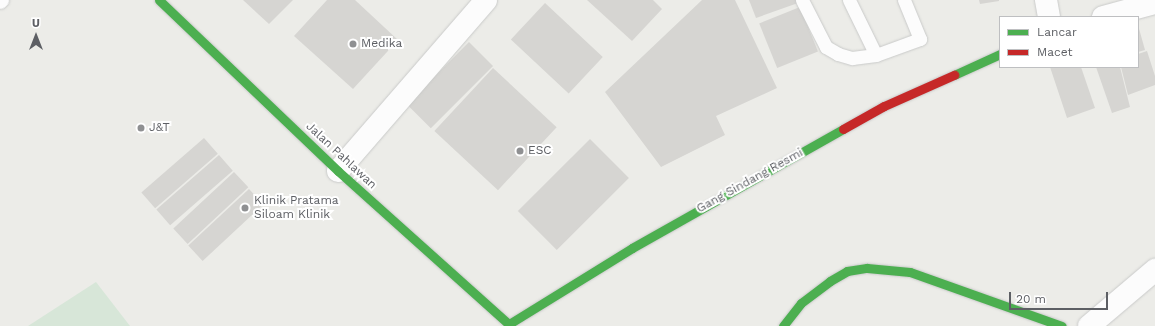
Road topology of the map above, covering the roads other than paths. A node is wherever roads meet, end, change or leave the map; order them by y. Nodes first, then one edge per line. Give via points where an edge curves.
1 (2, 0) edge
2 (159, 0) edge
3 (486, 0) edge
4 (802, 0) edge
5 (849, 0) edge
6 (904, 0) edge
7 (1046, 0) edge
8 (0, 2) edge
9 (1155, 2) edge
10 (1049, 16) edge
11 (1107, 16) edge
12 (999, 54) edge
13 (876, 55) junction
14 (338, 170) junction
15 (1155, 270) edge
16 (510, 325) edge
17 (783, 326) edge
18 (1062, 326) edge
19 (1089, 326) edge

1 - 8 lane
2 - 14 street, Jalan Pahlawan
3 - 14 street
4 - 13 lane via 826,47 852,58
5 - 13 lane
6 - 13 lane via 920,39
7 - 10 street
9 - 11 street
12 - 16 street, Gang Sindang Resmi via 884,106 632,248
14 - 16 street, Jalan Pahlawan
15 - 19 street
17 - 18 street via 801,303 830,281 847,271 867,268 910,272

